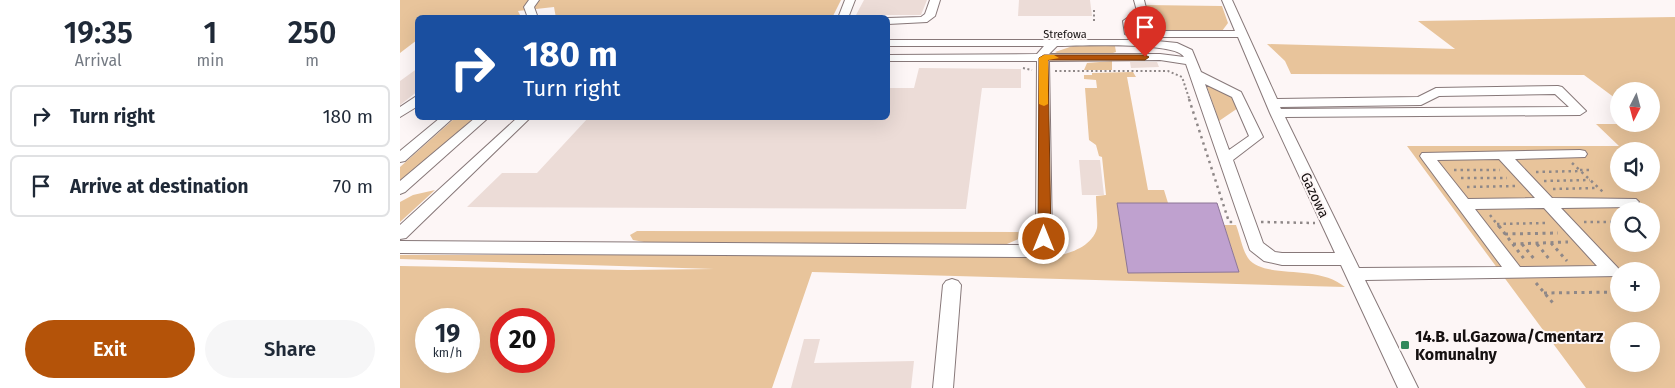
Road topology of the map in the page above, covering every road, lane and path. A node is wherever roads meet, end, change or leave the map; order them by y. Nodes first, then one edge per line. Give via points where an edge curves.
1 (534, 0) edge
2 (850, 0) edge
3 (935, 0) edge
4 (1139, 0) edge
5 (1226, 0) edge
6 (1094, 10) dead end
7 (532, 15) edge
8 (844, 15) edge
9 (890, 21) edge
10 (1094, 21) dead end
11 (890, 33) edge
12 (1130, 34) junction
13 (1242, 34) junction
14 (890, 43) edge
15 (1046, 50) junction
16 (890, 58) edge
17 (1193, 67) junction
18 (1017, 68) dead end
19 (415, 102) edge
20 (1274, 108) junction
21 (400, 114) edge
22 (445, 120) edge
23 (480, 120) edge
24 (522, 120) edge
25 (400, 142) edge
26 (419, 142) junction
27 (1562, 154) junction
28 (1580, 154) dead end
29 (400, 158) edge
30 (1225, 159) junction
31 (1503, 162) junction
32 (1454, 170) dead end
33 (1591, 170) dead end
34 (1580, 171) junction
35 (1461, 178) dead end
36 (1509, 178) dead end
37 (1537, 179) junction
38 (1590, 180) junction
39 (1467, 187) dead end
40 (1599, 188) junction
41 (400, 189) edge
42 (1550, 196) junction
43 (1598, 197) dead end
44 (1630, 202) dead end
45 (1463, 204) junction
46 (1247, 222) junction
47 (1328, 223) junction
48 (1558, 233) dead end
49 (400, 234) edge
50 (1500, 239) junction
51 (1584, 242) junction
52 (1551, 243) junction
53 (1512, 244) junction
54 (1522, 244) junction
55 (1536, 244) junction
56 (400, 247) edge
57 (1567, 261) dead end
58 (1552, 262) dead end
59 (1349, 266) junction
60 (1527, 268) junction
61 (952, 286) dead end
62 (1610, 292) edge
63 (1544, 293) junction
64 (1553, 303) dead end
65 (943, 388) edge
66 (1408, 388) edge

1 - 7 street via 529,7
2 - 8 street
3 - 9 street via 930,16 923,20
4 - 12 street via 1142,12 1128,21
5 - 13 street, Gazowa
6 - 10 path
11 - 15 street, Strefowa
12 - 13 street, Strefowa
12 - 15 street, Strefowa
13 - 20 street, Gazowa
14 - 15 street
15 - 16 street
15 - 17 street via 1160,57
15 - 17 street via 1147,43 1177,46 1188,52
15 - 18 path via 1024,70
15 - 46 path via 1168,71 1182,77 1229,222
15 - 56 street via 1044,239 1029,250
17 - 30 street
17 - 30 street via 1237,96 1256,136
19 - 21 street
20 - 20 street via 1421,101 1436,92 1558,90 1580,111
20 - 47 street, Gazowa
22 - 26 street
23 - 41 street
24 - 49 street
25 - 26 street
26 - 29 street
27 - 28 street
27 - 31 street
27 - 34 path
30 - 46 street
31 - 32 path
31 - 37 street
31 - 45 street via 1427,156
33 - 34 path
34 - 37 path
34 - 38 path
35 - 36 path
37 - 38 path
37 - 39 path
37 - 42 street
38 - 40 path
40 - 42 path
40 - 43 path via 1608,197
42 - 44 street
42 - 45 street
42 - 51 street
45 - 50 street
46 - 47 path
46 - 59 street via 1256,246 1270,256
47 - 59 street, Gazowa
48 - 50 path
50 - 53 path
50 - 60 street
51 - 52 path
51 - 60 street via 1612,272
52 - 55 path
52 - 57 path
53 - 54 path
53 - 60 path
54 - 55 path
54 - 60 path
55 - 58 path
59 - 60 street
59 - 66 street, Gazowa
60 - 63 path
61 - 65 street
62 - 63 path
63 - 64 path

